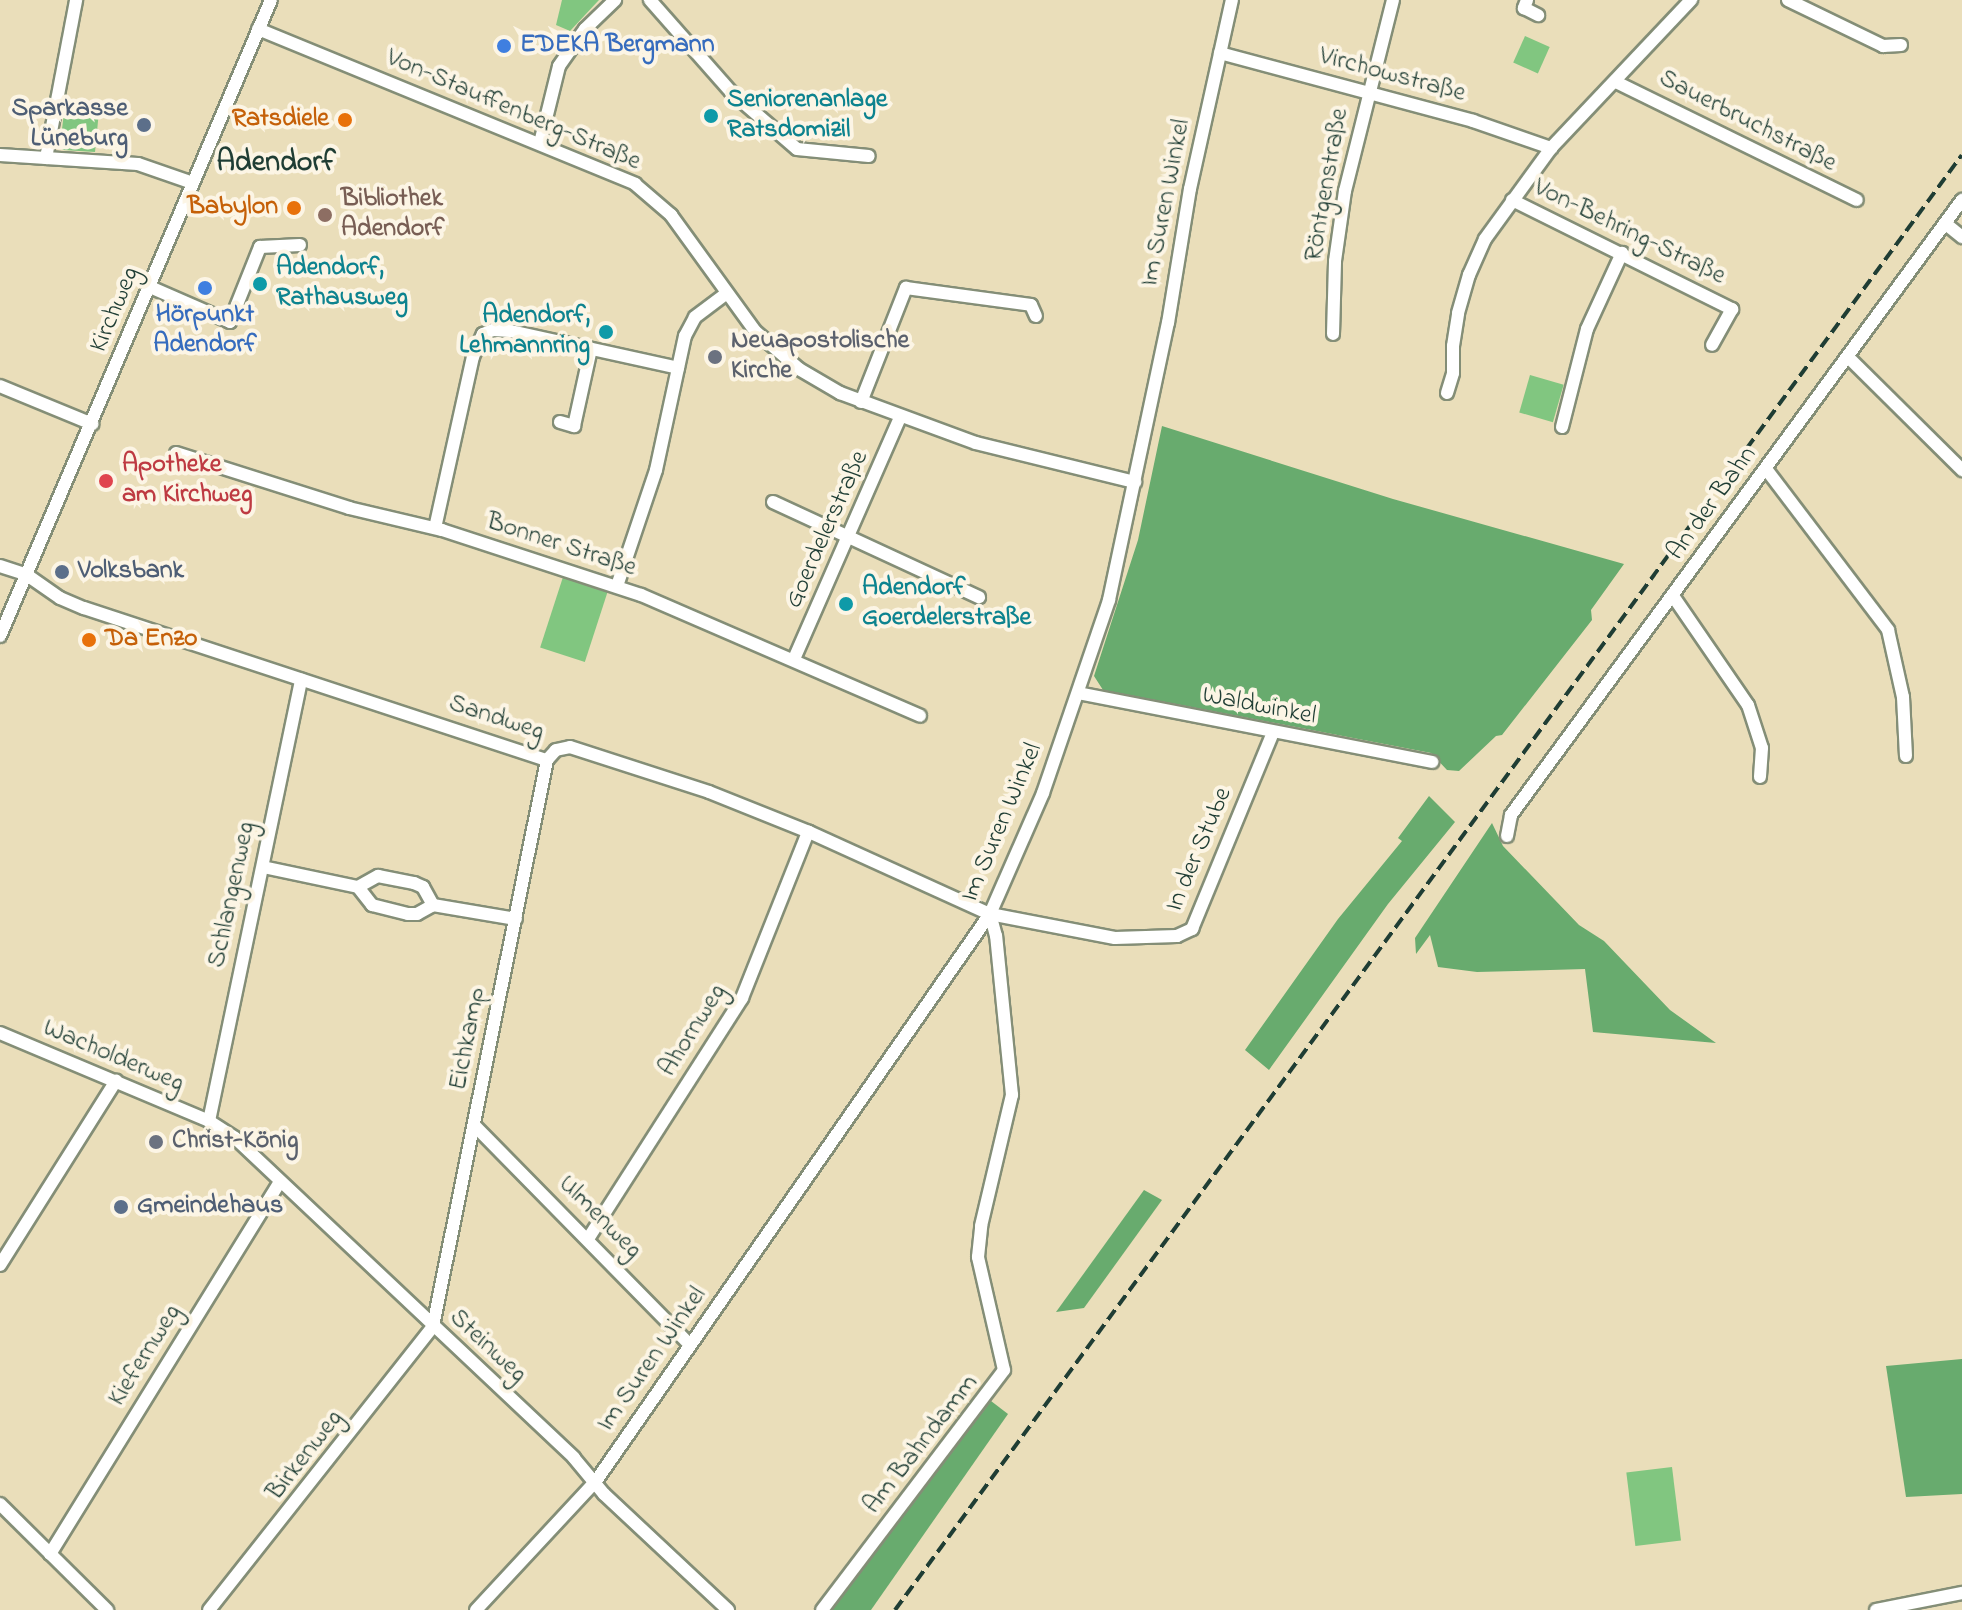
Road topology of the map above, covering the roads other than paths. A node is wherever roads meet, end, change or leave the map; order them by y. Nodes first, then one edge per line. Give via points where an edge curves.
1 (76, 0) edge
2 (271, 0) edge
3 (615, 0) edge
4 (650, 0) edge
5 (1232, 0) edge
6 (1393, 0) edge
7 (1527, 0) edge
8 (1788, 0) edge
9 (1684, 2) edge
10 (1538, 15) dead end
11 (258, 29) junction
12 (1901, 45) dead end
13 (1220, 53) junction
14 (1616, 82) junction
15 (1368, 91) junction
16 (540, 143) junction
17 (1551, 148) junction
18 (0, 155) edge
19 (869, 156) dead end
20 (46, 158) junction
21 (193, 183) junction
22 (1512, 200) junction
23 (1857, 200) dead end
24 (1962, 200) edge
25 (1946, 224) junction
26 (1962, 237) edge
27 (300, 245) dead end
28 (1622, 253) junction
29 (150, 287) junction
30 (726, 294) junction
31 (1036, 316) dead end
32 (1333, 334) dead end
33 (1712, 345) dead end
34 (591, 349) junction
35 (1848, 357) junction
36 (678, 368) junction
37 (0, 386) edge
38 (1447, 393) dead end
39 (861, 402) junction
40 (900, 418) junction
41 (560, 422) dead end
42 (92, 424) junction
43 (1562, 427) dead end
44 (176, 453) dead end
45 (1766, 469) junction
46 (1962, 470) edge
47 (1135, 482) junction
48 (773, 502) dead end
49 (435, 528) junction
50 (850, 538) junction
51 (0, 566) edge
52 (27, 575) junction
53 (617, 586) junction
54 (1673, 596) junction
55 (979, 597) dead end
56 (0, 636) edge
57 (794, 659) junction
58 (301, 679) junction
59 (1078, 693) junction
60 (920, 716) dead end
61 (1273, 732) junction
62 (1906, 756) dead end
63 (547, 760) junction
64 (1432, 762) dead end
65 (1760, 777) dead end
66 (808, 832) junction
67 (1507, 836) dead end
68 (263, 867) junction
69 (358, 887) junction
70 (433, 905) junction
71 (990, 914) junction
72 (516, 919) junction
73 (0, 1033) edge
74 (116, 1081) junction
75 (209, 1121) junction
76 (474, 1125) junction
77 (280, 1181) junction
78 (588, 1239) junction
79 (0, 1265) edge
80 (433, 1326) junction
81 (690, 1345) junction
82 (596, 1481) junction
83 (0, 1504) edge
84 (50, 1554) junction
85 (1962, 1593) edge
86 (107, 1610) edge
87 (209, 1610) edge
88 (476, 1610) edge
89 (728, 1610) edge
90 (822, 1610) edge
91 (1876, 1610) edge

1 - 20 street
2 - 11 street, Kirchweg
3 - 16 street via 585,29 559,66
4 - 19 street via 731,92 797,149
5 - 13 street, Im Suren Winkel
6 - 15 street, Röntgenstraße
7 - 10 street via 1524,8
8 - 12 street via 1883,46
9 - 14 street
11 - 16 street, Von-Stauffenberg-Straße
11 - 21 street, Kirchweg
13 - 15 street, Virchowstraße
13 - 47 street, Im Suren Winkel
14 - 17 street
14 - 23 street, Sauerbruchstraße
15 - 17 street, Virchowstraße
15 - 32 street, Röntgenstraße via 1343,203
16 - 30 street, Von-Stauffenberg-Straße via 650,195 671,215
17 - 22 street
18 - 20 street
20 - 21 street via 138,164
21 - 29 street, Kirchweg
22 - 28 street, Von-Behring-Straße
22 - 38 street via 1485,239 1469,275
24 - 25 street, An der Bahn
25 - 26 street
25 - 35 street, An der Bahn
27 - 29 street via 260,247 230,322
28 - 33 street, Von-Behring-Straße via 1732,309
28 - 43 street via 1587,329
29 - 42 street, Kirchweg
30 - 36 street via 690,325
30 - 39 street, Von-Stauffenberg-Straße via 755,331 794,366
31 - 39 street via 1031,305 906,288
34 - 36 street
34 - 41 street via 574,426
34 - 49 street via 501,330 483,334 473,357
35 - 45 street, An der Bahn
35 - 46 street
36 - 53 street via 653,481
37 - 42 street
39 - 40 street, Von-Stauffenberg-Straße
40 - 47 street, Von-Stauffenberg-Straße via 1009,453
40 - 50 street, Goerdelerstraße
42 - 52 street, Kirchweg
44 - 49 street, Bonner Straße via 349,508
45 - 54 street, An der Bahn
45 - 62 street via 1888,630 1903,697
47 - 59 street, Im Suren Winkel via 1109,600
48 - 50 street
49 - 53 street, Bonner Straße
50 - 55 street
50 - 57 street, Goerdelerstraße
51 - 52 street, Sandweg
52 - 56 street, Kirchweg
52 - 58 street, Sandweg via 84,608
53 - 57 street, Bonner Straße
54 - 65 street via 1748,705 1762,748
54 - 67 street, An der Bahn via 1511,815
57 - 60 street, Bonner Straße
58 - 63 street, Sandweg
58 - 68 street, Schlangenweg
59 - 61 street, Waldwinkel
59 - 71 street, Im Suren Winkel via 1043,793
61 - 64 street, Waldwinkel
61 - 71 street, In der Stube via 1197,922 1186,933 1115,938
63 - 66 street, Sandweg via 556,750 570,747 709,792
63 - 72 street, Eichkamp
66 - 71 street, Sandweg
66 - 78 street, Ahornweg via 742,998
68 - 69 street
68 - 75 street, Schlangenweg
69 - 70 street via 379,908 412,915
69 - 70 street via 378,876 414,883 423,887
70 - 72 street
71 - 81 street, Im Suren Winkel
71 - 90 street, Am Bahndamm via 1012,1095 978,1257 1004,1370
72 - 76 street, Eichkamp
73 - 74 street, Wacholderweg
74 - 75 street, Wacholderweg
74 - 79 street
75 - 77 street, Steinweg
76 - 78 street, Ulmenweg
76 - 80 street, Eichkamp
77 - 80 street, Steinweg
77 - 84 street, Kiefernweg
78 - 81 street, Ulmenweg
80 - 82 street, Steinweg
80 - 87 street, Birkenweg
81 - 82 street, Im Suren Winkel
82 - 88 street, Im Suren Winkel
82 - 89 street, Steinweg
83 - 84 street
84 - 86 street
85 - 91 street

